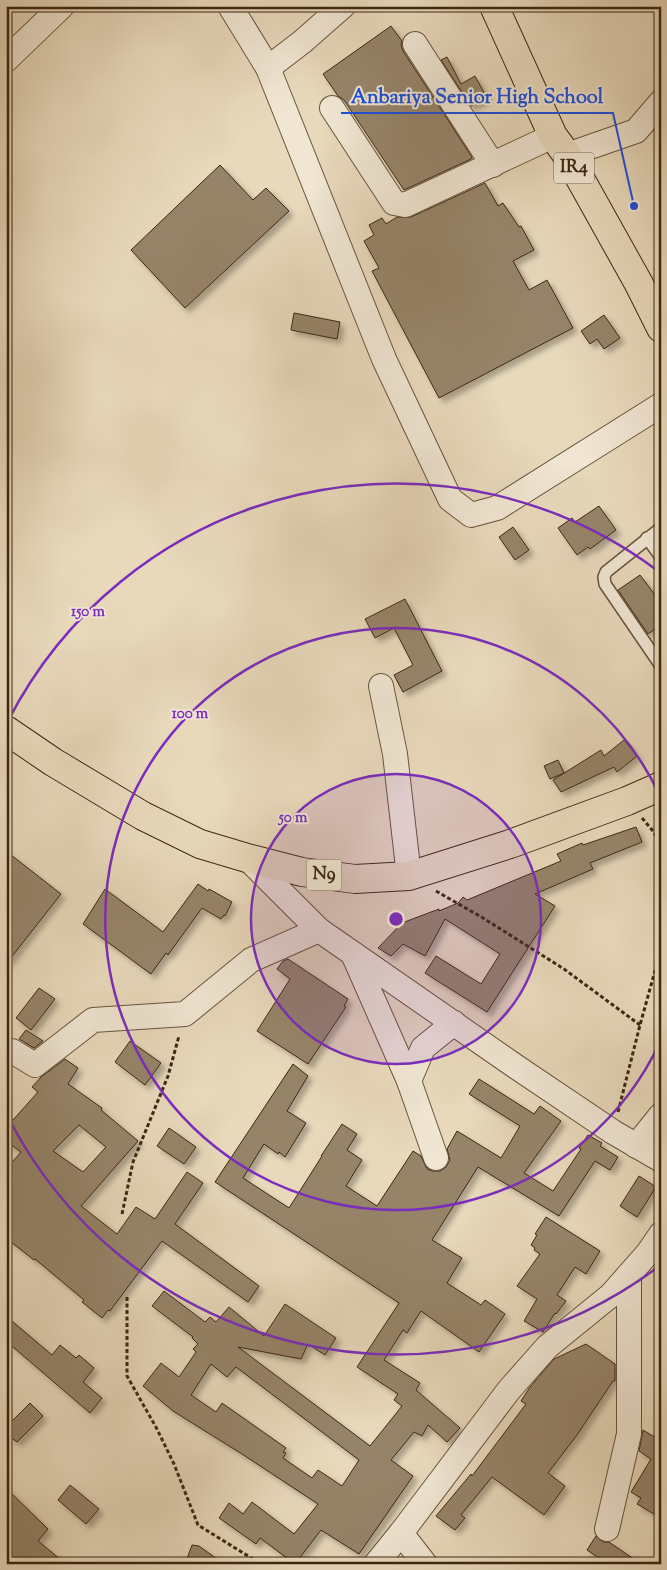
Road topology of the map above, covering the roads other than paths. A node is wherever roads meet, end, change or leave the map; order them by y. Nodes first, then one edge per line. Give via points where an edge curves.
1 (62, 6) edge
2 (230, 6) edge
3 (343, 6) edge
4 (494, 6) edge
5 (415, 44) dead end
6 (6, 60) edge
7 (268, 68) junction
8 (661, 102) edge
9 (332, 108) dead end
10 (560, 146) junction
11 (493, 166) junction
12 (661, 328) edge
13 (661, 405) edge
14 (661, 528) edge
15 (647, 538) junction
16 (661, 557) edge
17 (661, 666) edge
18 (381, 686) dead end
19 (6, 730) edge
20 (661, 786) edge
21 (247, 858) junction
22 (409, 876) junction
23 (319, 930) junction
24 (353, 954) junction
25 (454, 1024) junction
26 (6, 1051) edge
27 (409, 1081) junction
28 (661, 1115) edge
29 (636, 1146) junction
30 (436, 1158) dead end
31 (661, 1160) edge
32 (661, 1234) edge
33 (629, 1275) junction
34 (608, 1528) dead end
35 (401, 1533) junction
36 (376, 1564) edge
37 (425, 1564) edge

1 - 6 street
2 - 7 street
3 - 7 street
4 - 10 main road, IR4
5 - 11 street
7 - 13 street via 384,359 450,499 471,515 497,508
8 - 10 street via 636,131
9 - 11 street via 394,203 405,205
10 - 11 street
10 - 12 main road, IR4
14 - 15 lane
15 - 16 lane
15 - 17 lane via 604,577 605,584
18 - 22 street via 395,754
19 - 21 main road, N9 via 143,816 200,844
20 - 22 main road, N9 via 510,844
21 - 22 main road, N9 via 302,872 355,879
21 - 23 street
23 - 24 street
23 - 26 street via 250,960 185,1014 93,1020 35,1065
24 - 25 street
24 - 27 street
25 - 27 street via 423,1048
25 - 29 street
27 - 30 street
28 - 29 street
29 - 31 street
32 - 33 street
33 - 34 street via 629,1434
33 - 35 street via 547,1347 509,1390
35 - 36 street
35 - 37 street

